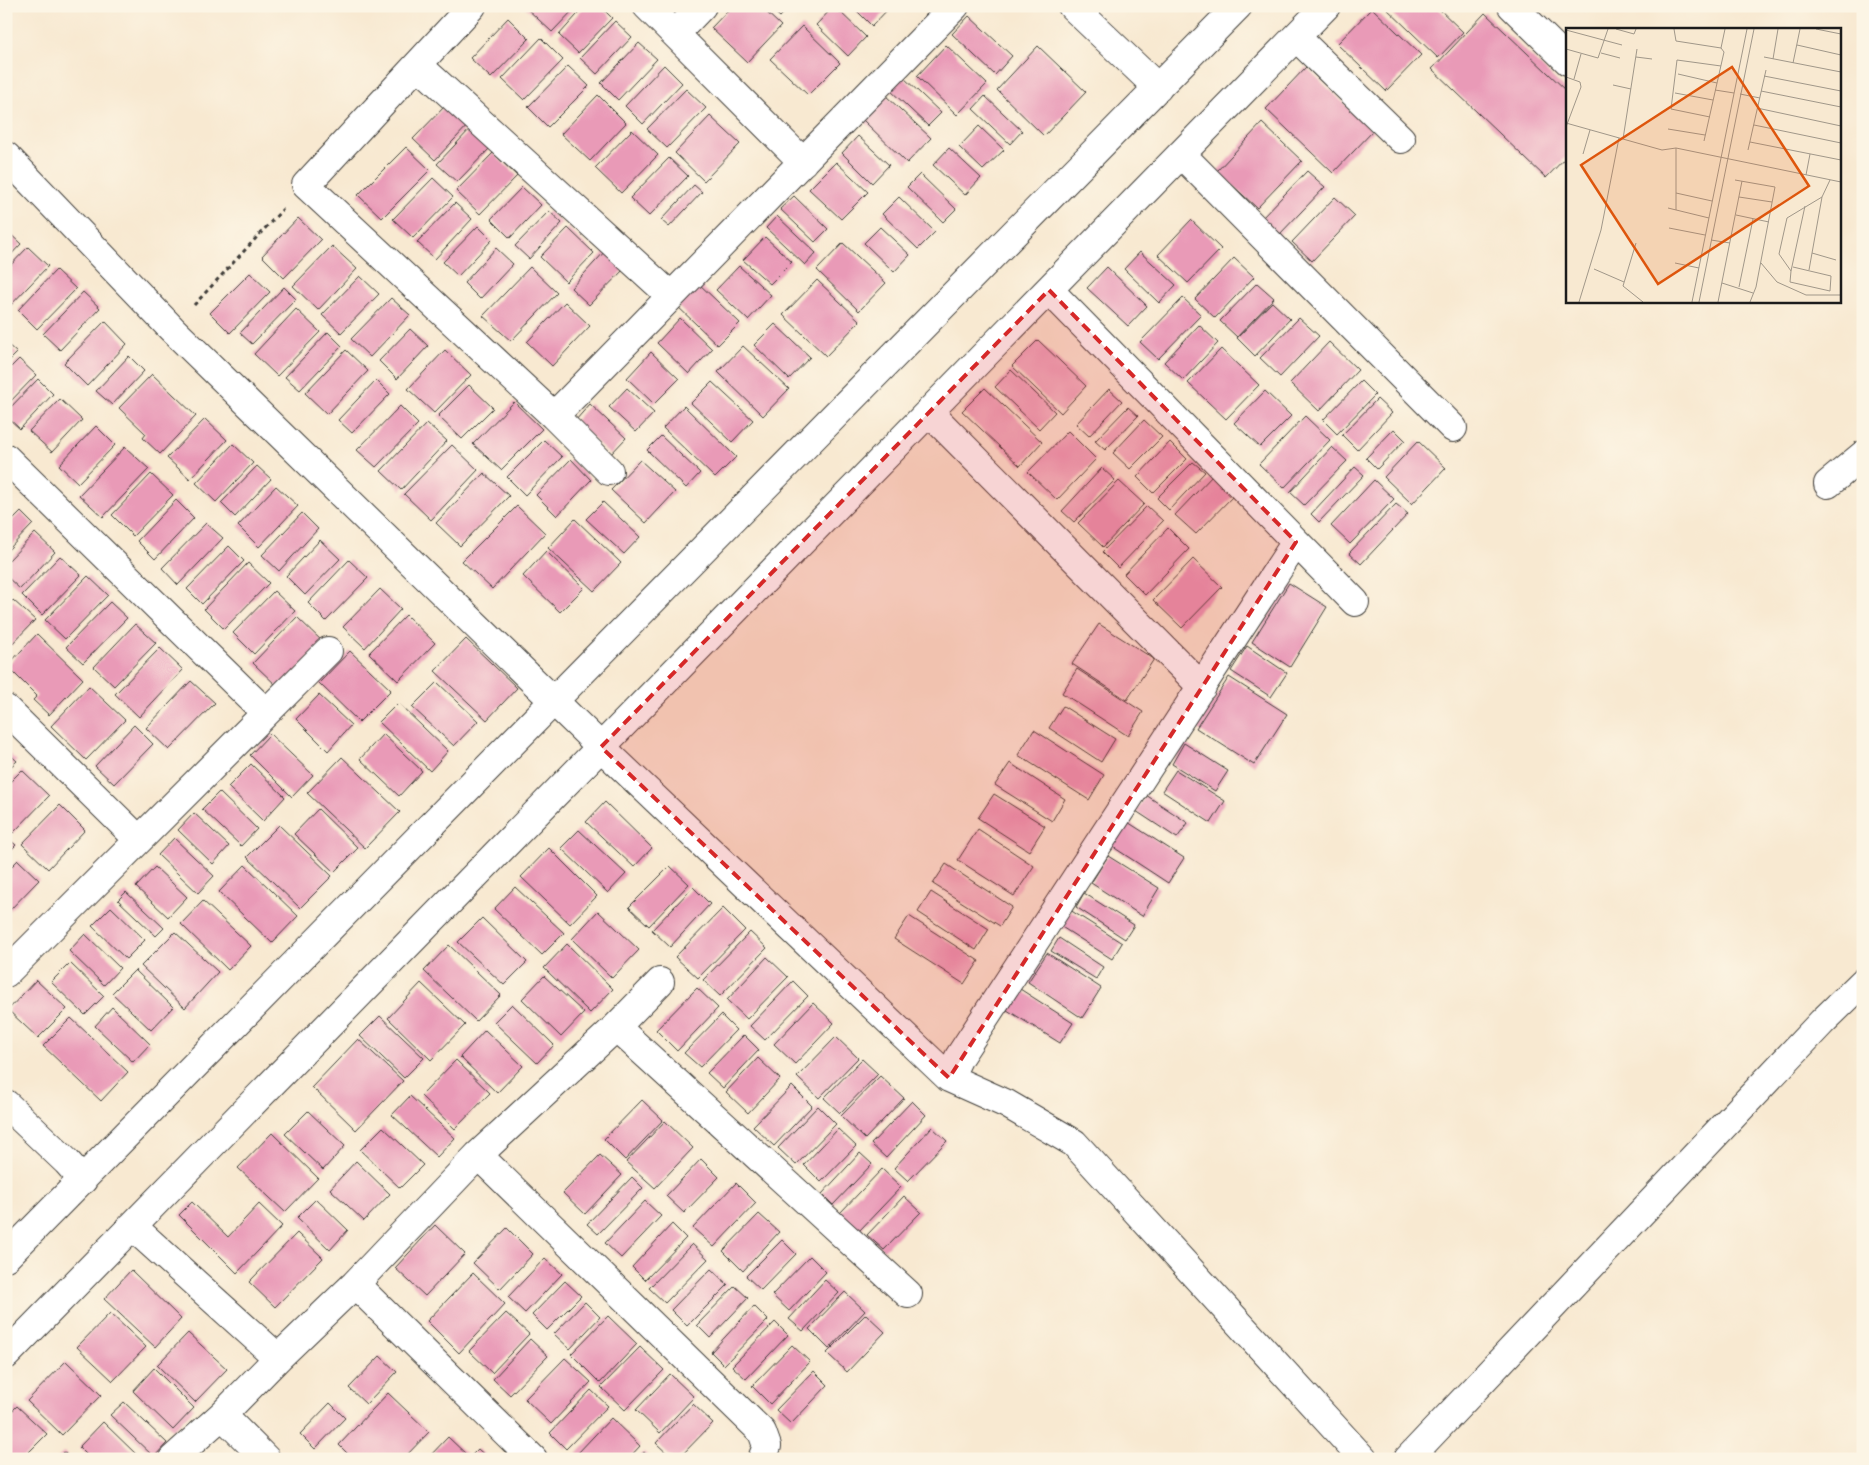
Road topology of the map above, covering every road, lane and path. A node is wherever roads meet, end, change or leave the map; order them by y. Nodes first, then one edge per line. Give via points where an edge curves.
1 (472, 6) edge
2 (647, 6) edge
3 (702, 6) edge
4 (955, 6) edge
5 (1072, 6) edge
6 (1238, 6) edge
7 (1326, 6) edge
8 (1512, 6) edge
9 (675, 34) junction
10 (1296, 37) junction
11 (1566, 58) edge
12 (418, 65) junction
13 (1158, 88) junction
14 (1401, 139) dead end
15 (1180, 154) junction
16 (6, 156) edge
17 (803, 162) junction
18 (306, 185) junction
19 (1049, 290) junction
20 (671, 296) junction
21 (172, 329) junction
22 (929, 412) junction
23 (554, 416) junction
24 (1454, 428) dead end
25 (1863, 455) edge
26 (6, 458) edge
27 (609, 471) dead end
28 (1828, 484) dead end
29 (1296, 542) junction
30 (1355, 602) dead end
31 (328, 651) dead end
32 (1202, 687) junction
33 (554, 701) junction
34 (6, 709) edge
35 (266, 713) junction
36 (601, 748) junction
37 (139, 840) junction
38 (8, 966) edge
39 (660, 982) dead end
40 (1863, 982) edge
41 (616, 1026) junction
42 (949, 1078) junction
43 (6, 1104) edge
44 (478, 1155) junction
45 (83, 1180) junction
46 (132, 1226) junction
47 (6, 1257) edge
48 (355, 1284) junction
49 (908, 1294) dead end
50 (6, 1355) edge
51 (278, 1358) junction
52 (222, 1415) junction
53 (1359, 1457) edge
54 (173, 1459) edge
55 (266, 1459) edge
56 (533, 1459) edge
57 (762, 1459) edge
58 (1408, 1459) edge

1 - 12 street
2 - 9 street
3 - 9 street
4 - 17 street
5 - 13 street
6 - 13 street
7 - 10 street
8 - 11 street
9 - 17 street
10 - 14 street
10 - 15 street
12 - 18 street
12 - 20 street
13 - 33 street
15 - 19 street
15 - 24 street
16 - 21 street
17 - 20 street
18 - 21 path
18 - 23 street
19 - 22 street
19 - 29 street
20 - 23 street
21 - 33 street
22 - 32 street
22 - 36 street
23 - 27 street
25 - 28 street
26 - 35 street
29 - 30 street
29 - 32 street
31 - 35 street
32 - 42 street
33 - 36 street
33 - 45 street
34 - 37 street
35 - 37 street
36 - 42 street
36 - 46 street
37 - 38 street
39 - 41 street
40 - 58 street
41 - 44 street
41 - 49 street
42 - 53 street via 1008,1104 1074,1143
43 - 45 street
44 - 48 street
44 - 57 street via 762,1432 767,1446
45 - 47 street
46 - 50 street
46 - 51 street
48 - 51 street
48 - 56 street
51 - 52 street
52 - 54 street
52 - 55 street

